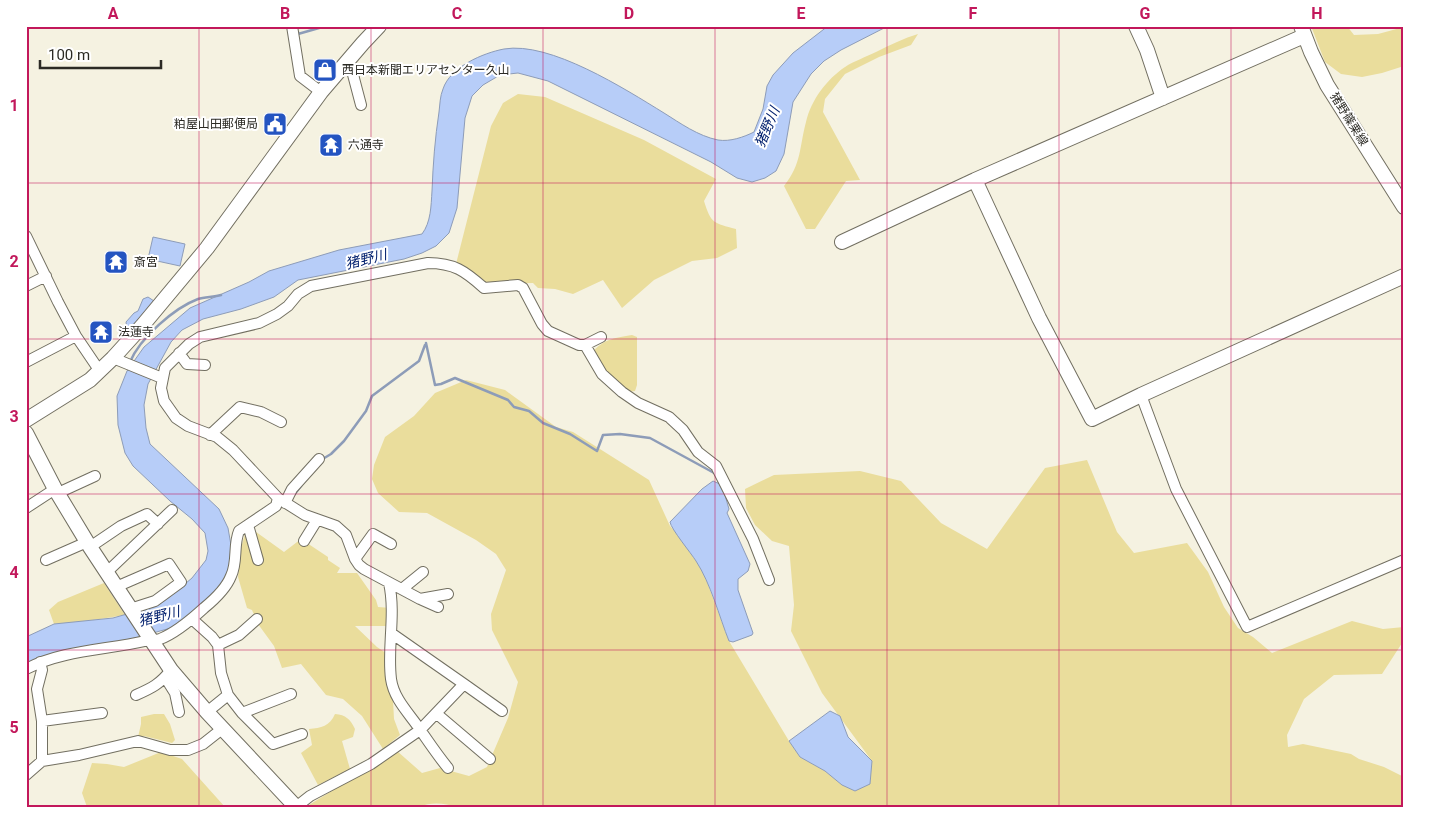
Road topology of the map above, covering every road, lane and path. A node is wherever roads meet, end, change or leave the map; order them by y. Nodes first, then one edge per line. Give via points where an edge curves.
1 (292, 26) edge
2 (379, 26) edge
3 (1136, 26) edge
4 (1302, 31) edge
5 (347, 62) junction
6 (321, 92) junction
7 (1163, 98) junction
8 (361, 105) dead end
9 (975, 180) junction
10 (1404, 207) edge
11 (26, 236) edge
12 (842, 242) dead end
13 (46, 276) junction
14 (1404, 276) edge
15 (26, 286) edge
16 (76, 336) junction
17 (601, 337) dead end
18 (585, 346) junction
19 (179, 353) junction
20 (113, 358) junction
21 (26, 362) edge
22 (204, 365) dead end
23 (99, 370) junction
24 (158, 378) junction
25 (1142, 395) junction
26 (26, 420) edge
27 (281, 422) dead end
28 (26, 433) edge
29 (210, 435) junction
30 (319, 459) dead end
31 (95, 476) dead end
32 (57, 491) junction
33 (281, 501) junction
34 (26, 508) edge
35 (172, 510) dead end
36 (317, 520) junction
37 (158, 524) junction
38 (248, 525) junction
39 (304, 541) dead end
40 (391, 544) dead end
41 (88, 545) junction
42 (355, 559) junction
43 (46, 560) dead end
44 (258, 560) dead end
45 (1404, 560) edge
46 (106, 572) junction
47 (423, 572) dead end
48 (768, 580) dead end
49 (389, 583) junction
50 (116, 587) junction
51 (402, 589) junction
52 (448, 594) dead end
53 (420, 600) junction
54 (438, 607) dead end
55 (130, 610) junction
56 (192, 619) junction
57 (257, 619) dead end
58 (391, 633) junction
59 (150, 640) junction
60 (218, 645) junction
61 (40, 662) junction
62 (26, 669) edge
63 (168, 674) junction
64 (464, 684) junction
65 (291, 694) dead end
66 (136, 695) dead end
67 (228, 695) junction
68 (502, 711) dead end
69 (179, 712) dead end
70 (207, 712) junction
71 (242, 712) junction
72 (102, 713) dead end
73 (437, 714) junction
74 (42, 721) junction
75 (222, 729) junction
76 (420, 730) junction
77 (302, 734) dead end
78 (490, 759) dead end
79 (42, 761) junction
80 (448, 768) dead end
81 (26, 775) edge
82 (296, 807) edge

1 - 6 street via 300,76
2 - 5 street
3 - 7 street
4 - 7 street
4 - 10 street, 猪野篠栗線 via 1327,85
5 - 6 street
5 - 8 street
6 - 20 street via 207,248
7 - 9 street
9 - 12 street
9 - 25 street via 1035,310 1092,419
11 - 13 street
13 - 15 street
13 - 16 street
14 - 25 street
16 - 21 street
16 - 23 street
17 - 18 street
18 - 19 street via 548,331 524,288 518,285 484,288 468,273 452,265 428,263 311,286 277,314 259,323 200,337
18 - 48 street via 602,374 638,403 669,417 698,452 716,466 753,539
19 - 22 street via 187,364
19 - 24 street
20 - 23 street
20 - 24 street
23 - 26 street via 90,380
24 - 29 street via 164,401 176,418
25 - 45 street via 1176,489 1247,627
27 - 29 street via 261,412 240,407
28 - 32 street
29 - 33 street via 233,450
30 - 33 street
31 - 32 street
32 - 34 street
32 - 41 street
33 - 36 street
33 - 38 street
35 - 37 street
36 - 39 street
36 - 42 street via 336,526 346,535
37 - 41 street via 148,514
37 - 46 street
38 - 44 street
38 - 56 street via 236,537 232,576 218,596
40 - 42 street via 374,534
41 - 43 street
41 - 46 street
42 - 49 street via 358,565
46 - 50 street
47 - 51 street
49 - 51 street
49 - 58 street
50 - 55 street
50 - 55 street via 169,564 181,582 155,601
51 - 53 street
52 - 53 street
53 - 54 street
55 - 59 street
56 - 59 street via 159,639
56 - 60 street
57 - 60 street via 239,635
58 - 64 street
58 - 76 street via 393,690
59 - 61 street
59 - 63 street
60 - 67 street
61 - 62 street
61 - 74 street via 42,670 37,690
63 - 66 street via 162,682
63 - 69 street
63 - 70 street
64 - 68 street
64 - 73 street
65 - 71 street
67 - 70 street
67 - 71 street
70 - 75 street
71 - 77 street via 272,744
72 - 74 street
73 - 76 street
73 - 78 street
74 - 79 street
75 - 79 street via 203,744 188,750 170,750 138,741
75 - 82 street
76 - 80 street
76 - 82 street via 371,764 310,796
79 - 81 street

